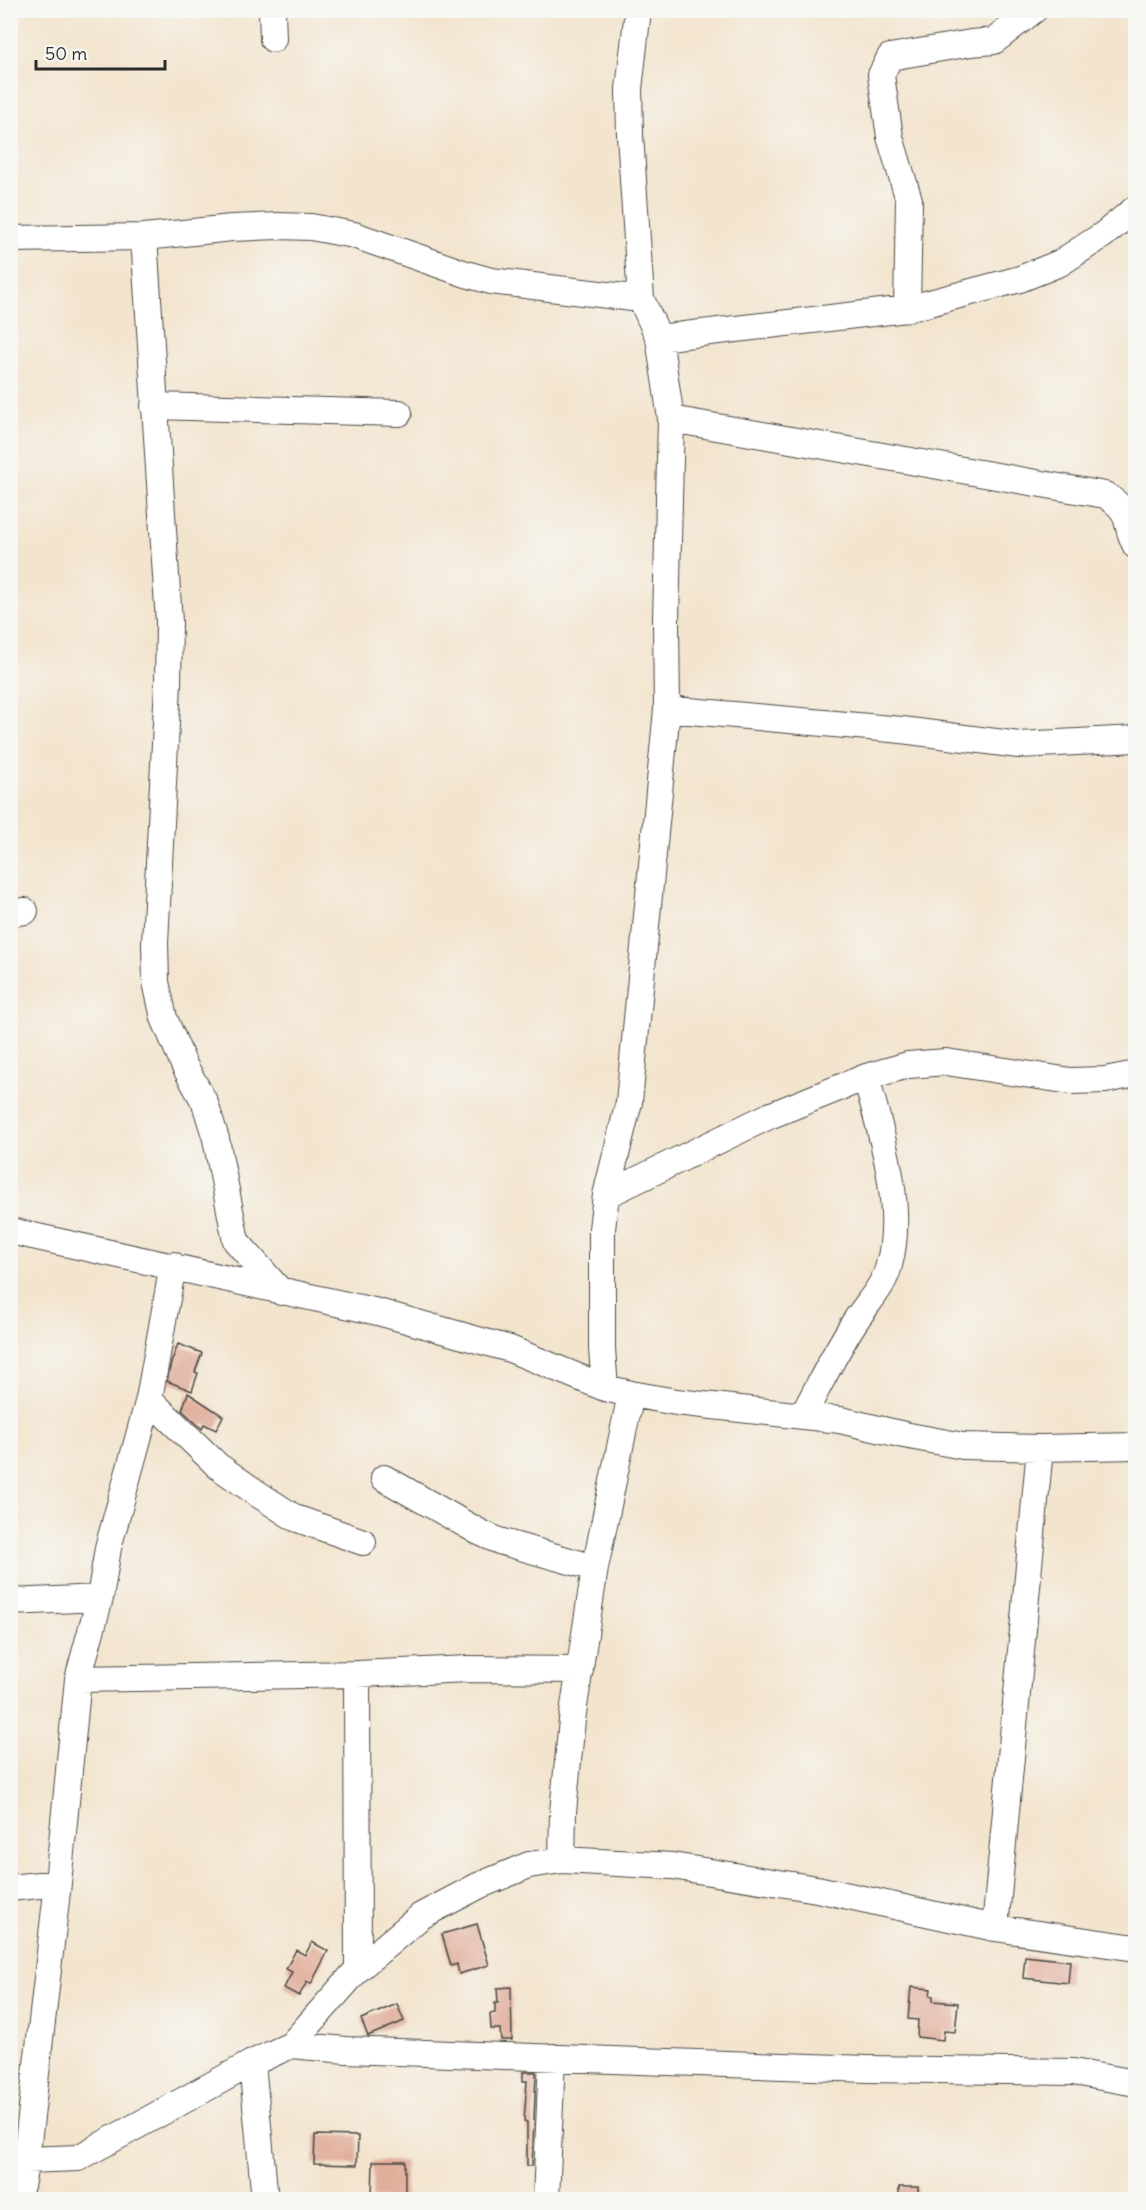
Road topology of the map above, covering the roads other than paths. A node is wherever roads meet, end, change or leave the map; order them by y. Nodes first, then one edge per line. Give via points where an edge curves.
1 (272, 10) edge
2 (638, 10) edge
3 (1034, 10) edge
4 (273, 39) dead end
5 (1136, 208) edge
6 (144, 237) junction
7 (10, 239) edge
8 (641, 299) junction
9 (907, 309) junction
10 (659, 338) junction
11 (154, 406) junction
12 (399, 413) dead end
13 (671, 418) junction
14 (1136, 546) edge
15 (667, 709) junction
16 (1136, 739) edge
17 (1136, 1074) edge
18 (866, 1077) junction
19 (606, 1195) junction
20 (10, 1231) edge
21 (236, 1241) junction
22 (173, 1265) junction
23 (219, 1278) junction
24 (281, 1292) junction
25 (605, 1388) junction
26 (631, 1394) junction
27 (149, 1398) junction
28 (803, 1415) junction
29 (1136, 1446) edge
30 (1040, 1448) junction
31 (384, 1478) dead end
32 (363, 1542) dead end
33 (595, 1568) junction
34 (100, 1598) junction
35 (10, 1602) edge
36 (580, 1670) junction
37 (357, 1674) junction
38 (78, 1680) junction
39 (562, 1860) junction
40 (58, 1883) junction
41 (10, 1888) edge
42 (995, 1928) junction
43 (1136, 1948) edge
44 (358, 1969) junction
45 (291, 2045) junction
46 (552, 2057) junction
47 (252, 2063) junction
48 (1136, 2083) edge
49 (26, 2160) junction
50 (10, 2186) edge
51 (265, 2199) edge
52 (546, 2199) edge

1 - 4 street
2 - 8 street via 629,89
3 - 9 street via 994,41 890,57 880,75 890,137 909,200
5 - 9 street via 1103,235 1040,272
6 - 7 street
6 - 8 street via 232,228 311,227 354,235 491,281
6 - 11 street
8 - 10 street
9 - 10 street
10 - 13 street
11 - 12 street
11 - 21 street via 169,622 156,982 164,1018 205,1103
13 - 14 street via 1105,495 1121,505
13 - 15 street
15 - 16 street via 902,730 1000,744
15 - 19 street via 628,1102
17 - 18 street via 1071,1081 946,1062 908,1065
18 - 19 street via 769,1116
18 - 28 street via 892,1193 889,1265
19 - 25 street via 602,1229
20 - 22 street
21 - 23 street
21 - 24 street
22 - 23 street
22 - 27 street
23 - 24 street
24 - 25 street via 378,1312 510,1349
25 - 26 street
26 - 28 street
26 - 33 street
27 - 32 street via 218,1466 258,1494 295,1518
27 - 34 street via 108,1548
28 - 30 street via 963,1446
29 - 30 street
30 - 42 street
31 - 33 street via 489,1537
33 - 36 street
34 - 35 street
34 - 38 street
36 - 37 street
36 - 39 street via 563,1812
37 - 38 street
37 - 44 street
38 - 40 street
39 - 42 street via 672,1866 806,1887
39 - 44 street via 528,1865 421,1916
40 - 41 street
40 - 49 street
42 - 43 street
44 - 45 street
45 - 46 street
45 - 47 street
46 - 48 street via 1073,2072
46 - 52 street
47 - 49 street via 78,2158
47 - 51 street
49 - 50 street via 21,2186

